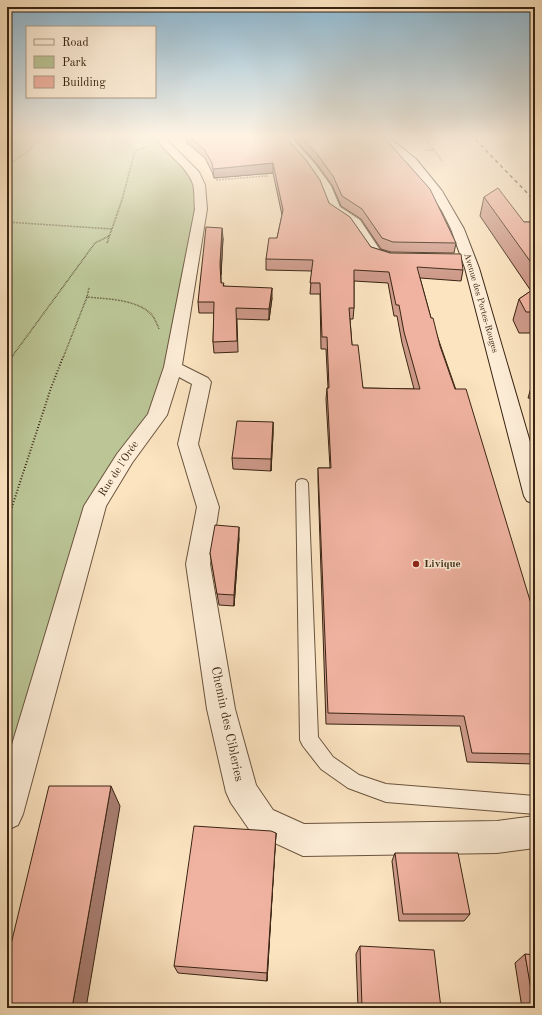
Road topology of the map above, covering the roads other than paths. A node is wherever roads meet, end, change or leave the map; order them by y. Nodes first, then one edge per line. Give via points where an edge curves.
1 (198, 182) edge
2 (323, 182) edge
3 (431, 182) edge
4 (405, 258) edge
5 (174, 366) junction
6 (302, 482) dead end
7 (535, 496) edge
8 (535, 805) edge
9 (7, 814) edge
10 (535, 832) edge

1 - 5 street, Rue de l'Orée via 201,209
2 - 4 street via 334,209 354,223 375,253 390,258
3 - 7 street, Avenue des Portes-Rouges via 448,208 460,233 464,259
5 - 9 street, Rue de l'Orée via 157,415 124,459 95,506
5 - 10 street, Chemin des Cibleries via 202,382 188,444 208,507 198,564 221,709 242,792 262,821 303,840 497,837
6 - 8 lane via 309,740 327,763 354,782 386,793

